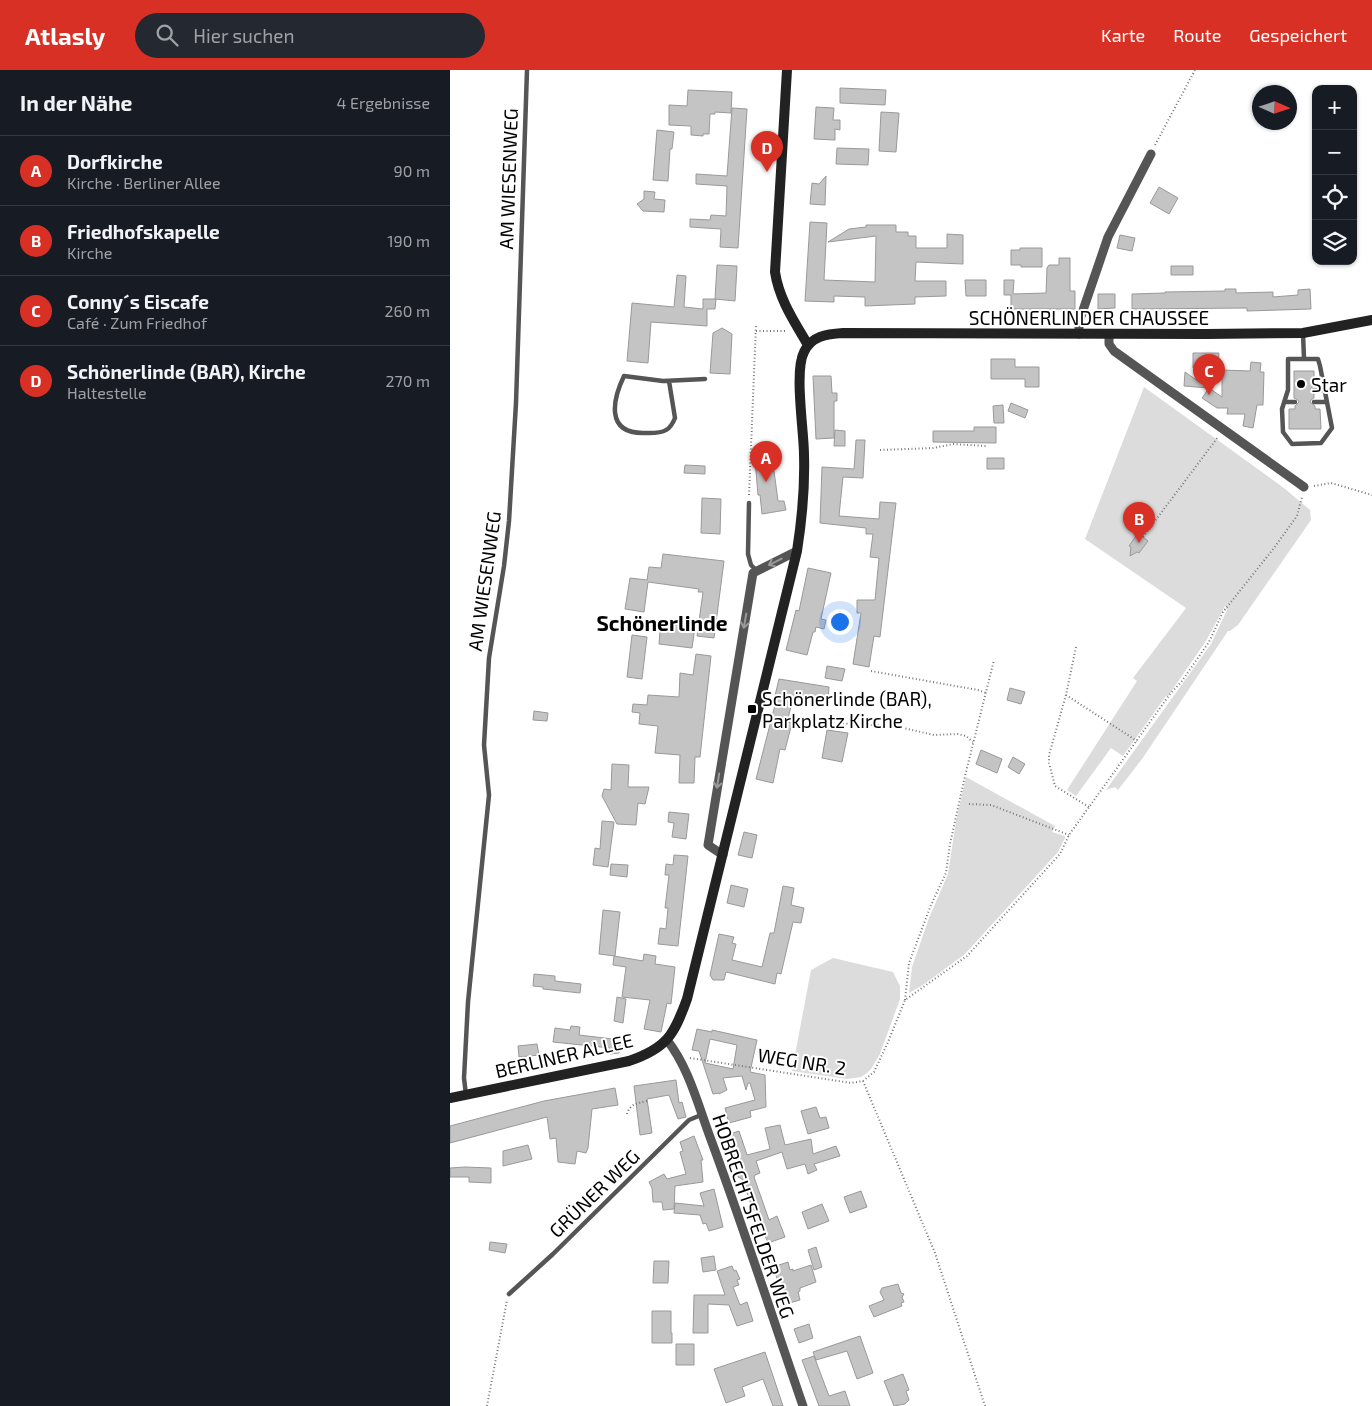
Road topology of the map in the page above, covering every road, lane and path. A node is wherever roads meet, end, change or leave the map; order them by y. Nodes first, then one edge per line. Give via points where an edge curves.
1 (527, 70) edge
2 (787, 70) edge
3 (1195, 70) edge
4 (1151, 154) joint
5 (1372, 320) edge
6 (756, 325) dead end
7 (785, 331) dead end
8 (756, 332) junction
9 (1303, 333) junction
10 (1079, 334) junction
11 (1109, 334) junction
12 (808, 345) junction
13 (1304, 359) junction
14 (1288, 378) junction
15 (1294, 378) dead end
16 (1314, 378) dead end
17 (1322, 378) junction
18 (705, 379) dead end
19 (669, 381) junction
20 (1288, 390) junction
21 (1294, 390) dead end
22 (1314, 390) dead end
23 (1324, 390) junction
24 (1284, 402) junction
25 (1294, 402) dead end
26 (1314, 402) dead end
27 (1326, 402) junction
28 (1224, 430) junction
29 (986, 446) dead end
30 (880, 450) dead end
31 (1304, 487) junction
32 (1372, 495) edge
33 (749, 503) joint
34 (1143, 537) dead end
35 (797, 551) junction
36 (757, 571) junction
37 (1076, 647) dead end
38 (994, 660) dead end
39 (871, 671) dead end
40 (986, 693) junction
41 (1066, 694) junction
42 (843, 723) dead end
43 (1137, 741) junction
44 (973, 742) junction
45 (969, 804) dead end
46 (1089, 807) junction
47 (1069, 835) junction
48 (723, 855) junction
49 (905, 1000) junction
50 (668, 1040) junction
51 (679, 1057) junction
52 (863, 1081) junction
53 (466, 1095) junction
54 (450, 1098) edge
55 (647, 1101) dead end
56 (627, 1114) dead end
57 (701, 1115) junction
58 (508, 1294) joint
59 (487, 1406) edge
60 (803, 1406) edge
61 (985, 1406) edge

1 - 53 lane, AM WIESENWEG via 516,403 504,566 488,658 484,745 488,796 468,1002
2 - 12 main road via 775,272 786,306
3 - 4 path
4 - 10 street via 1108,237 1079,322
5 - 9 main road, SCHÖNERLINDER CHAUSSEE
6 - 8 path
7 - 8 path
8 - 33 path
9 - 11 main road, SCHÖNERLINDER CHAUSSEE
9 - 13 lane
10 - 11 main road, SCHÖNERLINDER CHAUSSEE
10 - 12 main road, SCHÖNERLINDER CHAUSSEE via 843,333 817,338
11 - 28 street via 1109,344 1114,351
12 - 35 main road, BERLINER ALLEE via 803,353 800,372 804,498
13 - 14 lane via 1288,359
13 - 17 lane via 1318,359
14 - 15 lane
14 - 20 lane
16 - 17 lane
17 - 23 lane
18 - 19 lane
19 - 19 lane via 624,376 616,395 616,420 622,427 636,433 667,430 675,418
20 - 21 lane
20 - 24 lane
22 - 23 lane
23 - 27 lane
24 - 25 lane
24 - 27 lane via 1283,432 1292,444 1321,443 1332,428
26 - 27 lane
28 - 31 street
28 - 34 path
29 - 30 path via 954,444
31 - 32 path via 1331,484
31 - 43 path via 1297,516 1223,612 1208,642
33 - 36 lane via 748,554 750,565
35 -> 36 street
35 - 48 main road, BERLINER ALLEE
36 -> 48 street via 753,573 708,845
37 - 41 path
38 - 40 path, WEG NR. 2
39 - 40 path
40 - 44 path, WEG NR. 2
41 - 43 path
41 - 46 path via 1049,762 1055,786
42 - 44 path via 884,724 934,734 958,734
43 - 46 path
44 - 49 path, WEG NR. 2 via 946,873 910,963
45 - 47 path via 991,805
46 - 47 path
47 - 49 path via 1060,854 967,956
48 - 50 main road, BERLINER ALLEE via 687,999
49 - 52 path, WEG NR. 2 via 874,1072
50 - 51 street, HOBRECHTSFELDER WEG
50 - 53 main road, BERLINER ALLEE via 654,1051 629,1061
51 - 52 path, WEG NR. 2 via 851,1083
51 - 57 street, HOBRECHTSFELDER WEG
52 - 61 path via 935,1253
53 - 54 main road, BERLINER ALLEE
55 - 56 path via 629,1107
57 - 58 lane, GRÜNER WEG via 689,1120
57 - 60 street, HOBRECHTSFELDER WEG
58 - 59 path

